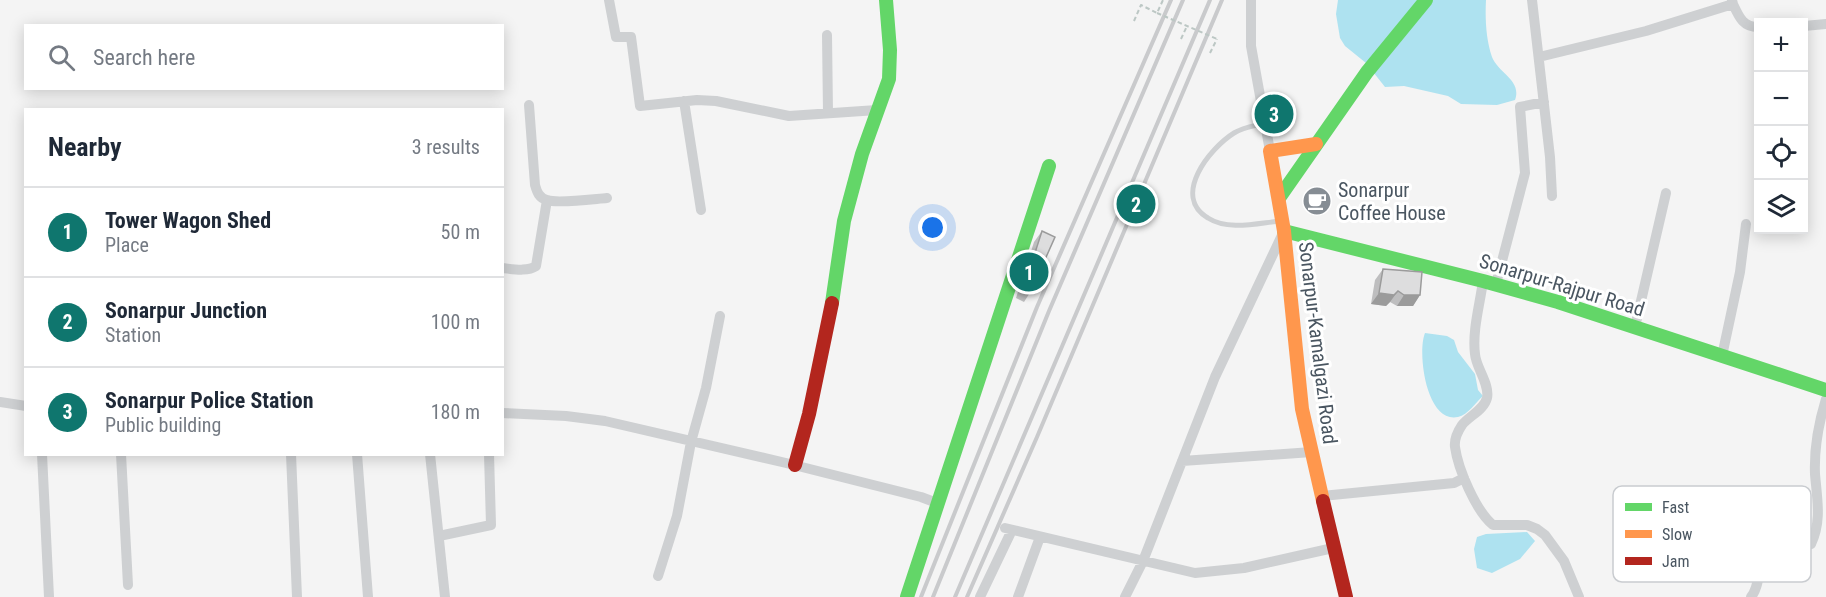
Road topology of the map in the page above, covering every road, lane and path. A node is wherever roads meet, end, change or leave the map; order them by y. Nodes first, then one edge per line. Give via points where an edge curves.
1 (609, 0) edge
2 (886, 0) edge
3 (1163, 0) edge
4 (1251, 0) edge
5 (1426, 0) edge
6 (1532, 0) edge
7 (1733, 2) edge
8 (1157, 13) junction
9 (1134, 21) dead end
10 (1826, 24) edge
11 (1187, 26) junction
12 (1808, 26) edge
13 (1754, 27) edge
14 (827, 36) dead end
15 (1181, 39) dead end
16 (1210, 53) dead end
17 (1539, 57) junction
18 (684, 101) junction
19 (1544, 102) junction
20 (529, 105) dead end
21 (878, 110) junction
22 (828, 113) junction
23 (1265, 123) junction
24 (1316, 144) junction
25 (1270, 151) junction
26 (1049, 166) dead end
27 (1666, 193) dead end
28 (1552, 195) dead end
29 (607, 198) dead end
30 (1279, 198) junction
31 (547, 200) junction
32 (701, 210) dead end
33 (1746, 224) dead end
34 (1283, 226) junction
35 (504, 268) edge
36 (1490, 282) junction
37 (720, 316) dead end
38 (1635, 327) junction
39 (1722, 356) junction
40 (1826, 390) edge
41 (1826, 399) edge
42 (0, 402) edge
43 (24, 406) edge
44 (504, 413) edge
45 (691, 442) junction
46 (1312, 452) junction
47 (42, 456) edge
48 (122, 456) edge
49 (291, 456) edge
50 (357, 456) edge
51 (430, 456) edge
52 (489, 456) edge
53 (1182, 461) junction
54 (795, 465) junction
55 (1464, 478) junction
56 (1322, 496) junction
57 (937, 503) junction
58 (439, 536) junction
59 (1040, 537) junction
60 (1811, 544) edge
61 (1334, 548) junction
62 (1143, 561) junction
63 (658, 576) dead end
64 (1759, 582) edge
65 (128, 585) dead end
66 (49, 597) edge
67 (297, 597) edge
68 (368, 597) edge
69 (446, 597) edge
70 (908, 597) edge
71 (980, 597) edge
72 (1018, 597) edge
73 (1125, 597) edge
74 (1346, 597) edge
75 (1579, 597) edge
76 (1751, 597) edge

1 - 18 street via 616,37 631,37 640,106
2 - 21 main road via 889,79
3 - 8 path
4 - 23 street via 1251,46
5 - 24 main road via 1367,72
6 - 17 street
7 - 13 street via 1741,21
7 - 17 street via 1646,31
8 - 9 path via 1141,5
8 - 11 path, bridge
10 - 12 street
11 - 15 path
11 - 16 path, bridge via 1217,39
14 - 22 street
17 - 19 street
18 - 22 street via 716,101 789,116
18 - 32 street
19 - 28 street
19 - 36 street via 1520,107 1525,173
20 - 31 street via 535,185 538,194
21 - 22 street
21 - 54 main road via 844,221 831,306
23 - 25 street
23 - 34 lane via 1245,128 1220,144 1198,170 1192,187 1200,212 1208,219 1239,225
24 - 25 main road
24 - 30 main road
25 - 30 main road, Sonarpur-Kamalgazi Road
26 - 57 main road
27 - 38 street
29 - 31 street
30 - 34 main road, Sonarpur-Kamalgazi Road
31 - 35 street via 536,266
33 - 39 street
34 - 36 main road, Sonarpur-Rajpur Road
34 - 46 main road, Sonarpur-Kamalgazi Road via 1302,409
34 - 53 street
36 - 38 main road, Sonarpur-Rajpur Road
36 - 55 street via 1474,353 1487,400 1456,436
37 - 45 street
38 - 39 main road, Sonarpur-Rajpur Road
39 - 40 main road, Sonarpur-Rajpur Road
41 - 60 street via 1816,453 1819,500
42 - 43 street
44 - 45 street via 605,421
45 - 54 street
45 - 63 street via 677,516
46 - 53 street
46 - 56 main road, Sonarpur-Kamalgazi Road
47 - 66 street
48 - 65 street
49 - 67 street
50 - 68 street
51 - 58 street
52 - 58 street via 490,525
53 - 62 street
54 - 57 street
55 - 56 street via 1454,483
55 - 75 street via 1493,525 1527,525 1545,535 1564,561
56 - 61 main road, Sonarpur-Kamalgazi Road
57 - 70 main road
58 - 69 street
59 - 62 street
59 - 71 street via 1009,529
59 - 72 street
61 - 62 street via 1195,573
61 - 74 main road, Sonarpur-Kamalgazi Road
62 - 73 street
64 - 76 street

